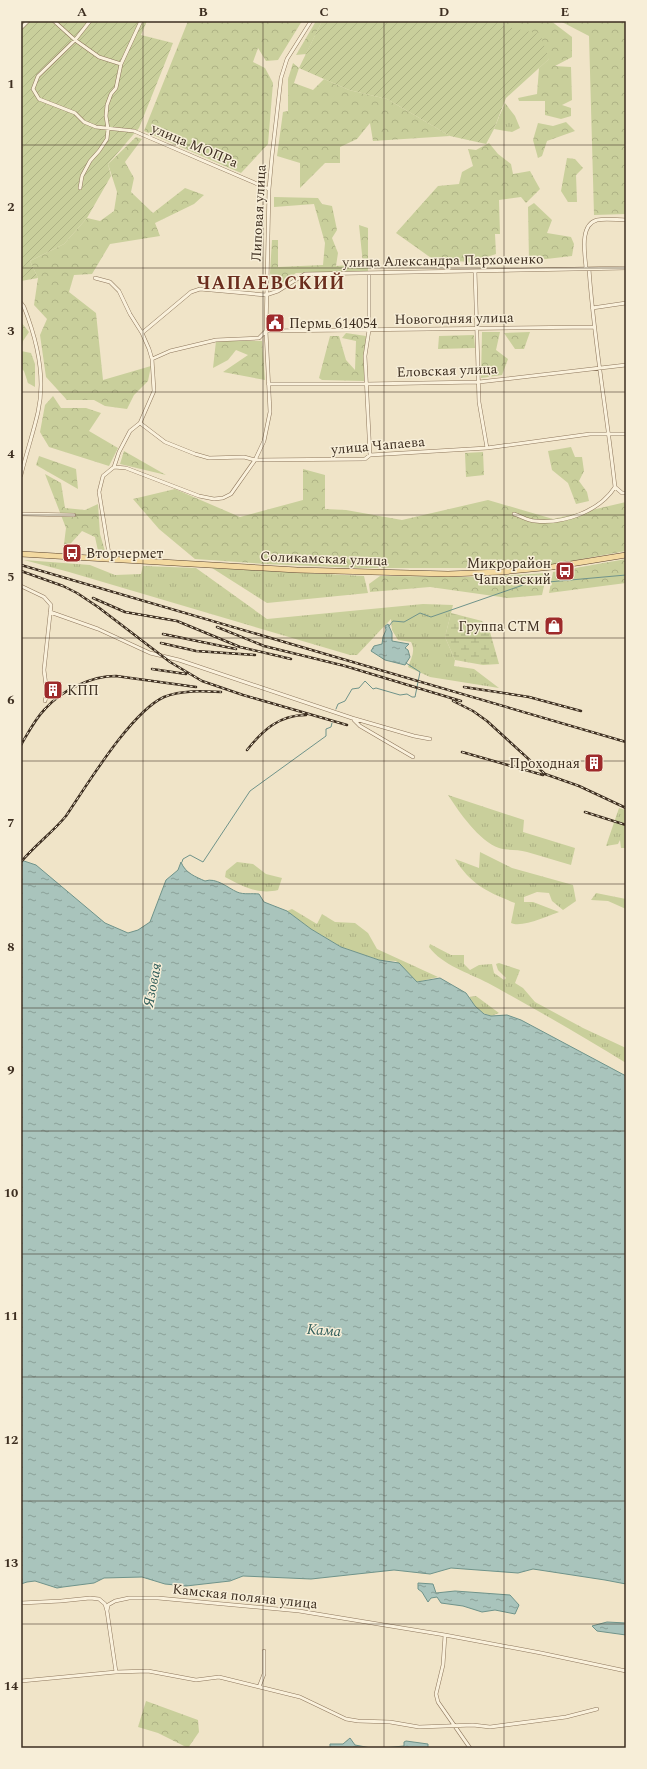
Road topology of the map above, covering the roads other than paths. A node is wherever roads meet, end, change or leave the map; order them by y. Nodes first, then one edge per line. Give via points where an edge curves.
1 (28, 21) edge
2 (54, 21) edge
3 (90, 21) edge
4 (140, 21) edge
5 (311, 21) edge
6 (21, 28) edge
7 (75, 40) junction
8 (121, 64) junction
9 (108, 129) junction
10 (80, 188) dead end
11 (269, 189) junction
12 (626, 220) edge
13 (626, 268) edge
14 (588, 269) junction
15 (475, 271) junction
16 (369, 272) junction
17 (95, 278) dead end
18 (266, 295) junction
19 (21, 303) edge
20 (626, 303) edge
21 (592, 308) junction
22 (594, 327) junction
23 (477, 328) junction
24 (369, 330) junction
25 (266, 331) junction
26 (142, 333) junction
27 (152, 359) junction
28 (626, 365) edge
29 (600, 369) junction
30 (479, 382) junction
31 (268, 384) junction
32 (366, 384) junction
33 (140, 423) junction
34 (609, 434) junction
35 (626, 434) edge
36 (488, 448) junction
37 (370, 455) junction
38 (254, 460) junction
39 (114, 467) junction
40 (21, 475) edge
41 (615, 487) junction
42 (626, 493) edge
43 (21, 514) edge
44 (74, 514) dead end
45 (514, 514) dead end
46 (21, 554) edge
47 (626, 555) edge
48 (110, 560) junction
49 (21, 586) edge
50 (50, 612) junction
51 (47, 693) junction
52 (51, 697) dead end
53 (45, 701) dead end
54 (352, 718) junction
55 (430, 739) dead end
56 (412, 757) dead end
57 (21, 1603) edge
58 (107, 1611) junction
59 (445, 1635) junction
60 (264, 1651) dead end
61 (626, 1671) edge
62 (116, 1672) junction
63 (21, 1681) edge
64 (259, 1687) junction
65 (597, 1709) dead end
66 (454, 1726) junction
67 (470, 1748) edge

1 - 6 street
2 - 7 street
3 - 7 street
4 - 8 street
5 - 11 street, Липовая улица via 287,59 281,78
7 - 8 street via 99,57
7 - 9 street, улица МОПРа via 38,76 33,89 40,99 75,113 84,122
8 - 9 street via 116,88 107,105
9 - 10 street via 107,139 82,176
9 - 11 street, улица МОПРа via 134,131
11 - 18 street, Липовая улица
12 - 14 street via 598,220 588,227 585,246
13 - 14 street, улица Александра Пархоменко
14 - 15 street, улица Александра Пархоменко
14 - 21 street
15 - 16 street, улица Александра Пархоменко
15 - 23 street
16 - 18 street, улица Александра Пархоменко via 305,274 278,291
16 - 24 street
17 - 26 street via 110,282 119,291
18 - 25 street, Липовая улица
18 - 26 street via 200,289 188,293
19 - 40 street via 36,342 40,391 38,412
20 - 21 street
21 - 22 street
22 - 23 street, Новогодняя улица
22 - 29 street
23 - 24 street, Новогодняя улица
23 - 30 street
24 - 25 street, Новогодняя улица
24 - 32 street via 365,356
25 - 27 street, Новогодняя улица via 259,338 216,340 170,351
25 - 31 street, Липовая улица
26 - 27 street
27 - 33 street via 154,391
28 - 29 street, Еловская улица
29 - 30 street, Еловская улица
29 - 34 street
30 - 32 street, Еловская улица
30 - 36 street via 479,402
31 - 32 street, Еловская улица
31 - 38 street, Липовая улица via 270,412 264,441
32 - 37 street
33 - 38 street, улица Чапаева via 165,442 195,454 209,458 244,457
33 - 39 street via 130,430
34 - 35 street, улица Чапаева
34 - 36 street, улица Чапаева via 590,434
34 - 41 street
36 - 37 street, улица Чапаева
37 - 38 street, улица Чапаева via 365,459
38 - 39 street, Липовая улица via 231,494 214,499 192,494 126,468
39 - 48 street via 103,476 99,492
41 - 42 street
41 - 45 street via 609,496 571,517 556,521 534,521
43 - 44 street
46 - 48 main road, Соликамская улица
47 - 48 main road, Соликамская улица via 524,570 448,574 297,570
49 - 50 street via 44,597 50,605
50 - 51 street via 44,670
50 - 54 street via 98,629 150,653 179,660
51 - 52 street
51 - 53 street
54 - 55 street
54 - 56 street via 360,726
57 - 58 street via 90,1598 99,1599 105,1604
58 - 59 street, Камская поляна улица via 108,1605 115,1601 129,1598 158,1598 300,1611
58 - 62 street
59 - 61 street, Камская поляна улица
59 - 66 street via 443,1665 436,1694 438,1702
60 - 64 street via 264,1674
62 - 63 street
62 - 64 street via 148,1671 196,1680 219,1677
64 - 66 street via 300,1697 346,1719 419,1727
65 - 66 street via 566,1717 490,1726
66 - 67 street

